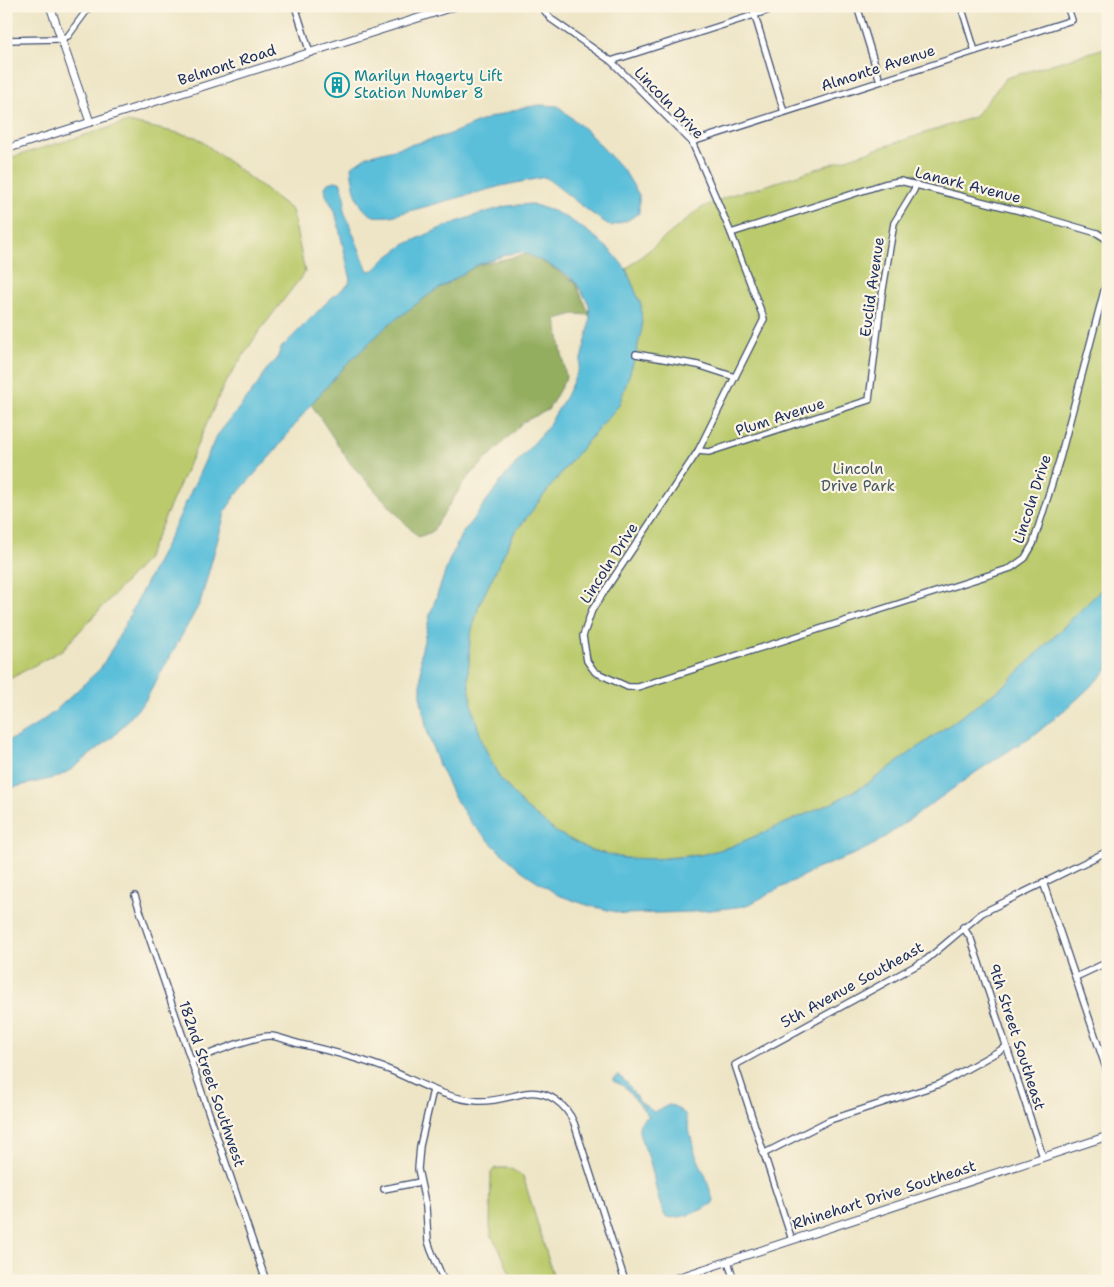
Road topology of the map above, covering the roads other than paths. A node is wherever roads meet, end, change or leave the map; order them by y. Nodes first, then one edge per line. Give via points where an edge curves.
1 (50, 6) edge
2 (90, 6) edge
3 (295, 6) edge
4 (456, 6) edge
5 (542, 6) edge
6 (752, 6) edge
7 (782, 6) edge
8 (857, 6) edge
9 (962, 6) edge
10 (1067, 6) edge
11 (754, 15) junction
12 (60, 39) junction
13 (6, 40) edge
14 (975, 51) junction
15 (310, 53) junction
16 (611, 61) junction
17 (880, 81) junction
18 (784, 112) junction
19 (90, 122) junction
20 (692, 142) junction
21 (6, 149) edge
22 (916, 184) junction
23 (731, 233) junction
24 (1108, 245) edge
25 (1108, 276) edge
26 (636, 354) dead end
27 (735, 377) junction
28 (869, 400) joint
29 (698, 451) junction
30 (1108, 851) edge
31 (1042, 882) junction
32 (135, 896) dead end
33 (963, 927) junction
34 (1108, 962) edge
35 (1076, 977) junction
36 (1006, 1047) junction
37 (191, 1061) junction
38 (1108, 1074) edge
39 (433, 1090) junction
40 (1108, 1136) edge
41 (763, 1154) junction
42 (1043, 1157) junction
43 (420, 1182) junction
44 (384, 1189) dead end
45 (792, 1240) junction
46 (728, 1261) junction
47 (266, 1281) edge
48 (444, 1281) edge
49 (625, 1281) edge
50 (668, 1281) edge
51 (734, 1281) edge

1 - 12 street
2 - 12 street via 68,36
3 - 15 street
4 - 15 street, Belmont Road
5 - 16 street, Lincoln Drive via 551,19
6 - 11 street
7 - 11 street
8 - 17 street
9 - 14 street
10 - 14 street, Almonte Avenue via 1072,20
11 - 16 street
11 - 18 street
12 - 13 street
12 - 19 street
14 - 17 street, Almonte Avenue
15 - 19 street, Belmont Road
16 - 20 street, Lincoln Drive
17 - 18 street, Almonte Avenue
18 - 20 street, Almonte Avenue
19 - 21 street, Belmont Road
20 - 23 street, Lincoln Drive
22 - 23 street, Lanark Avenue via 900,181 884,184
22 - 24 street, Lanark Avenue via 1096,233 1105,238
22 - 28 street, Euclid Avenue via 894,223
23 - 27 street, Lincoln Drive via 764,319
25 - 29 street, Lincoln Drive via 1060,458 1033,544 1025,558 1011,568 638,687 628,687 595,672 586,662 583,636 592,610
26 - 27 street via 698,365
27 - 29 street, Lincoln Drive
28 - 29 street, Plum Avenue via 709,452
30 - 31 street, 5th Avenue Southeast
31 - 33 street, 5th Avenue Southeast via 982,913
31 - 35 street
32 - 37 street, 182nd Street Southwest
33 - 36 street, 9th Street Southeast via 971,939
33 - 41 street, 5th Avenue Southeast via 926,960 735,1065
34 - 35 street
35 - 38 street
36 - 41 street via 940,1084 830,1120
36 - 42 street, 9th Street Southeast
37 - 39 street via 272,1036 356,1058
37 - 47 street, 182nd Street Southwest
39 - 43 street via 417,1160
39 - 49 street via 479,1101 541,1093 560,1102 572,1118
40 - 42 street, Rhinehart Drive Southeast
41 - 45 street
42 - 45 street, Rhinehart Drive Southeast
43 - 44 street
43 - 48 street via 426,1207 428,1241
45 - 46 street, Rhinehart Drive Southeast
46 - 50 street, Rhinehart Drive Southeast
46 - 51 street

